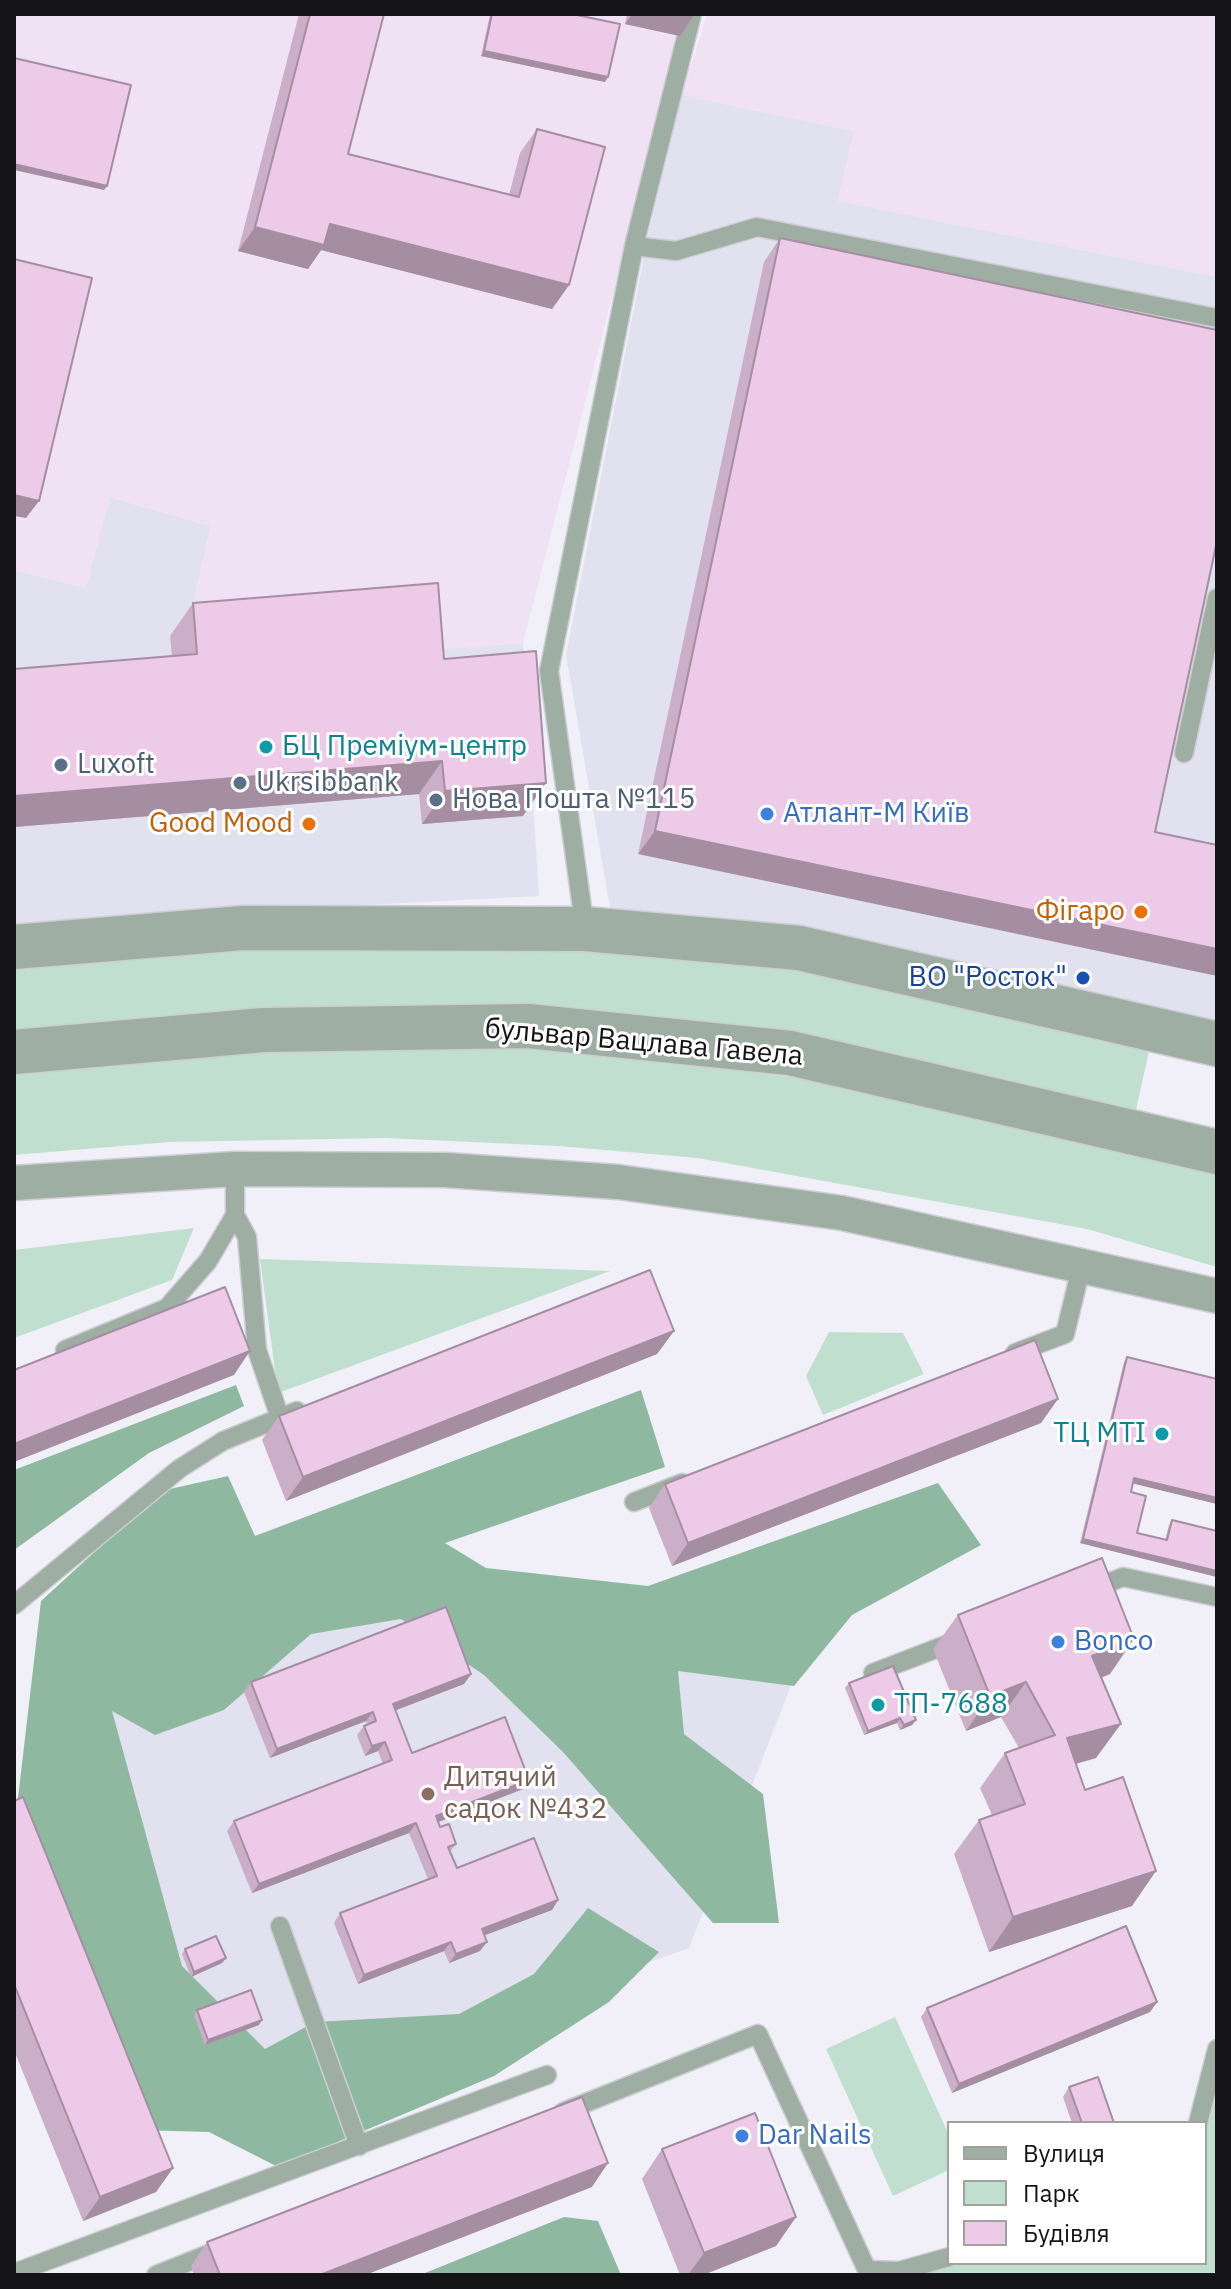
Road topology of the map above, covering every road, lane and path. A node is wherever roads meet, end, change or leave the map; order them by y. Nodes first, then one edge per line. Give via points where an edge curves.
1 (692, 14) edge
2 (634, 246) junction
3 (1217, 318) edge
4 (1217, 598) edge
5 (1184, 753) edge
6 (585, 929) junction
7 (14, 947) edge
8 (1217, 1044) edge
9 (14, 1052) edge
10 (1216, 1147) edge
11 (235, 1169) junction
12 (14, 1183) edge
13 (235, 1215) junction
14 (1082, 1264) junction
15 (1217, 1296) edge
16 (42, 1360) edge
17 (991, 1362) edge
18 (309, 1406) edge
19 (280, 1418) junction
20 (697, 1477) edge
21 (634, 1502) dead end
22 (1217, 1597) edge
23 (1064, 1600) edge
24 (14, 1605) edge
25 (976, 1634) edge
26 (873, 1673) edge
27 (280, 1926) dead end
28 (1217, 2049) edge
29 (547, 2075) dead end
30 (552, 2117) edge
31 (1199, 2121) edge
32 (359, 2146) junction
33 (229, 2246) edge
34 (947, 2258) edge
35 (14, 2273) edge
36 (156, 2275) edge

1 - 2 lane
2 - 3 lane via 676,251 757,227
2 - 6 lane via 549,671
4 - 5 lane
6 - 7 street via 243,928
6 - 8 street via 799,948
9 - 10 street, бульвар Вацлава Гавела via 264,1030 528,1026 790,1053
11 - 12 street
11 - 13 lane
11 - 14 street via 445,1170 618,1182 842,1213
13 - 16 lane via 208,1261 167,1308
13 - 19 lane via 247,1237 257,1350
14 - 15 street
14 - 17 lane via 1065,1334
18 - 19 lane
19 - 24 lane via 223,1441 179,1469
20 - 21 lane
22 - 23 lane via 1123,1577
25 - 26 lane
27 - 32 lane
28 - 31 lane
29 - 32 lane
30 - 34 lane via 758,2034 867,2270 899,2271
32 - 35 lane
33 - 36 lane

